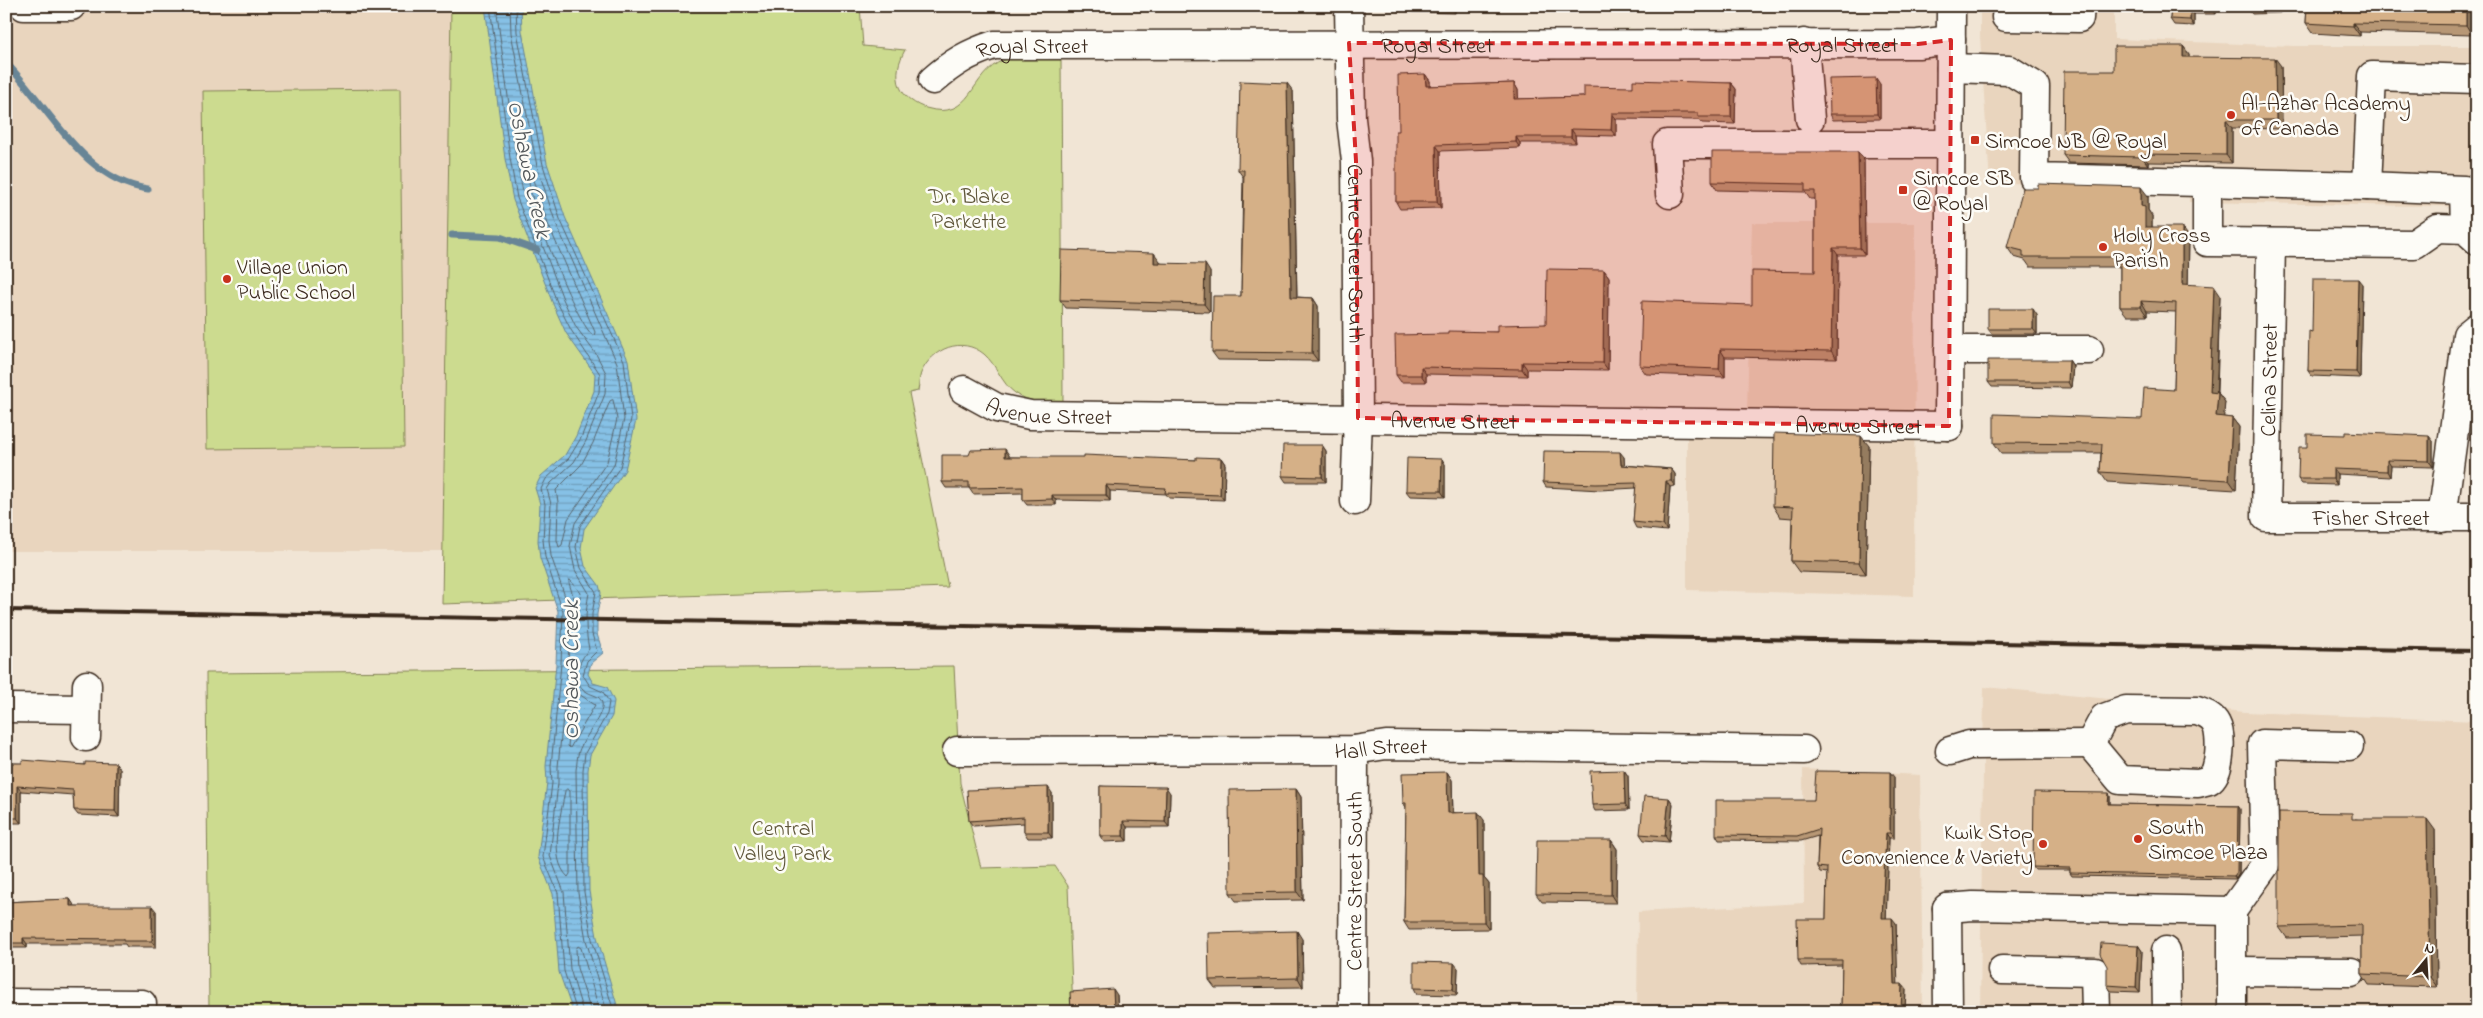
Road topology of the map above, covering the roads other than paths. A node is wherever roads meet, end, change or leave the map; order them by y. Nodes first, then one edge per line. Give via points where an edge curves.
1 (24, 6) edge
2 (70, 6) edge
3 (1349, 6) edge
4 (1951, 6) edge
5 (2080, 6) edge
6 (2006, 17) dead end
7 (1951, 40) junction
8 (1349, 43) junction
9 (1804, 43) junction
10 (1951, 68) junction
11 (2477, 79) edge
12 (933, 80) dead end
13 (1810, 120) dead end
14 (1950, 144) junction
15 (2207, 182) junction
16 (2367, 186) junction
17 (2471, 190) edge
18 (1670, 194) dead end
19 (2471, 234) edge
20 (2271, 242) junction
21 (2477, 328) edge
22 (1950, 350) junction
23 (2090, 350) dead end
24 (964, 390) dead end
25 (1358, 418) junction
26 (1355, 501) dead end
27 (2266, 517) joint
28 (2477, 517) edge
29 (2442, 518) junction
30 (6, 708) edge
31 (86, 736) dead end
32 (2090, 744) dead end
33 (2349, 746) dead end
34 (1354, 750) junction
35 (1804, 750) dead end
36 (957, 751) dead end
37 (1950, 751) dead end
38 (2232, 911) junction
39 (2166, 950) dead end
40 (2002, 970) dead end
41 (2232, 971) junction
42 (2352, 972) dead end
43 (6, 1003) edge
44 (142, 1004) dead end
45 (1353, 1012) edge
46 (1948, 1012) edge
47 (2096, 1012) edge
48 (2167, 1012) edge
49 (2232, 1012) edge

1 - 2 street
3 - 8 street, Centre Street South
4 - 7 street
5 - 6 street via 2079,18
7 - 9 street, Royal Street via 1918,44
7 - 10 street
8 - 9 street, Royal Street
8 - 12 street, Royal Street via 994,45 952,63
8 - 25 street, Centre Street South via 1351,119 1356,161
9 - 13 street
10 - 14 street
10 - 15 street via 2009,70 2035,86 2034,178
11 - 16 street via 2372,76
14 - 18 street via 1667,144
14 - 22 street
15 - 16 street
15 - 20 street via 2207,242
16 - 17 street
17 - 19 street
19 - 20 street via 2438,228 2414,244
20 - 27 street, Celina Street
21 - 29 street via 2467,336
22 - 23 street
22 - 25 street, Avenue Street via 1949,426
24 - 25 street, Avenue Street via 997,408 1030,415
25 - 26 street, Centre Street South
27 - 29 street, Fisher Street
28 - 29 street, Fisher Street
30 - 31 street via 87,697
32 - 37 street via 1969,745
33 - 38 street via 2262,744 2265,865
34 - 35 street, Hall Street via 1386,745
34 - 36 street, Hall Street
34 - 45 street, Centre Street South
38 - 41 street
38 - 46 street via 1947,908
39 - 48 street
40 - 47 street via 2095,972
41 - 42 street
41 - 49 street
43 - 44 street

